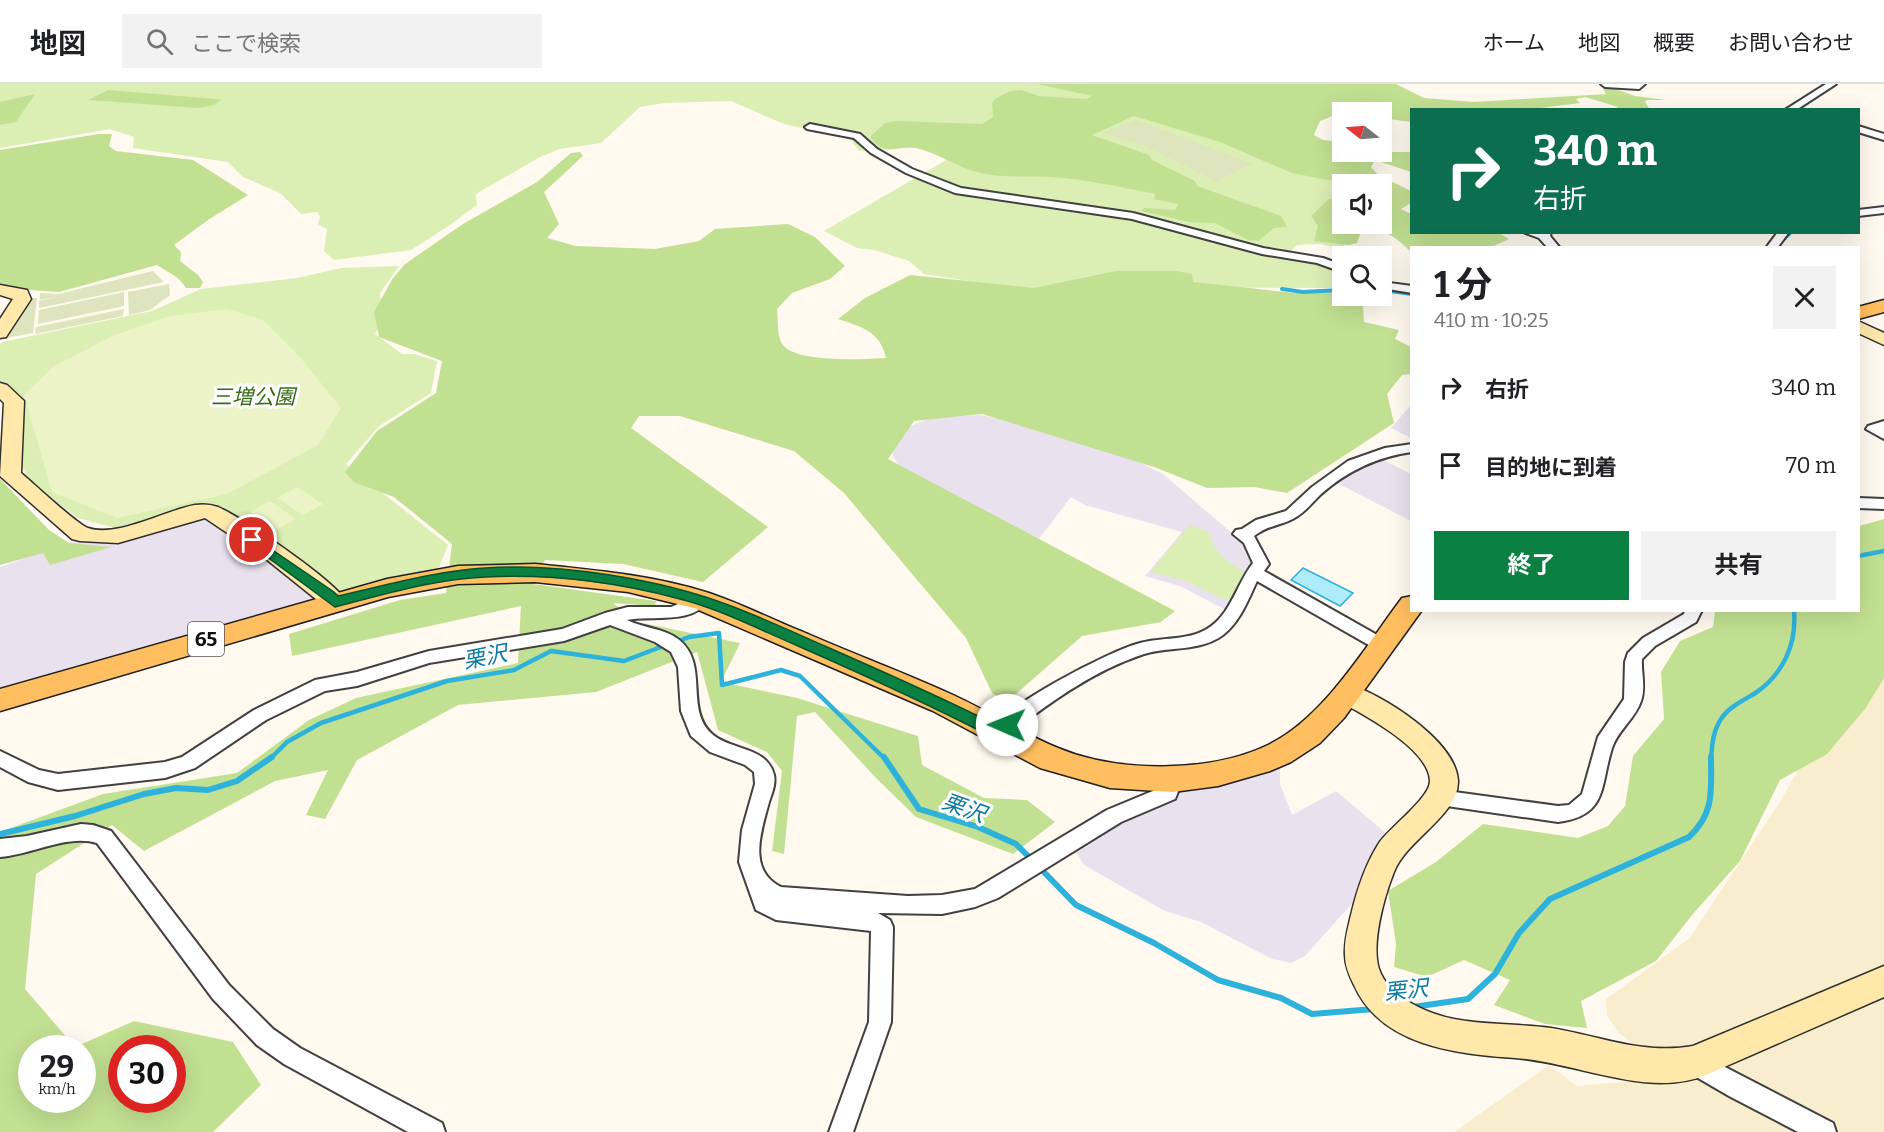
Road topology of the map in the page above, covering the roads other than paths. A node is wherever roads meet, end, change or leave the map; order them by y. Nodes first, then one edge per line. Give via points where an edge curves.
1 (1605, 84) edge
2 (1641, 84) edge
3 (1832, 84) edge
4 (1792, 108) edge
5 (1876, 124) dead end
6 (810, 127) dead end
7 (1860, 128) edge
8 (1860, 129) edge
9 (1884, 137) edge
10 (1884, 210) edge
11 (1860, 213) edge
12 (1782, 234) edge
13 (1773, 246) edge
14 (1332, 265) edge
15 (1392, 287) edge
16 (0, 290) edge
17 (1410, 290) edge
18 (1884, 306) edge
19 (1860, 313) edge
20 (1860, 327) edge
21 (0, 333) edge
22 (1884, 340) edge
23 (0, 389) edge
24 (1884, 425) edge
25 (1884, 435) edge
26 (1410, 448) edge
27 (1860, 503) edge
28 (1884, 504) edge
29 (1253, 572) junction
30 (700, 600) junction
31 (335, 602) junction
32 (1410, 607) edge
33 (1693, 612) edge
34 (611, 617) junction
35 (1380, 644) junction
36 (1346, 693) junction
37 (0, 700) edge
38 (997, 733) junction
39 (0, 758) edge
40 (1173, 779) junction
41 (1440, 798) junction
42 (0, 848) edge
43 (758, 884) junction
44 (1884, 981) edge
45 (1694, 1063) junction
46 (433, 1132) edge
47 (841, 1132) edge
48 (1824, 1132) edge

1 - 2 street
3 - 4 street
5 - 7 street
6 - 14 street via 857,136 909,171 959,191 1133,216 1262,251
8 - 9 street
10 - 11 street
12 - 13 street
15 - 17 street
16 - 21 street via 21,294 22,299
18 - 19 main road
20 - 22 street
23 - 31 street via 14,401 10,475 80,534 118,536 208,511 304,576
24 - 25 street via 1873,429
26 - 29 street via 1353,464 1317,489 1291,514 1261,523 1243,535 1250,540 1261,564
27 - 28 street
29 - 35 street
29 - 38 street via 1237,606 1214,633 1127,654 1045,698
30 - 31 main road, 65 via 628,583 485,572 427,579
30 - 34 street via 671,613 639,612
30 - 38 main road, 65 via 934,699
31 - 37 main road, 65
32 - 35 main road, 65
33 - 41 street via 1634,657 1635,691 1631,706 1606,738 1596,781 1580,809 1558,814
34 - 39 street via 564,635 429,657 357,679 321,685 260,715 188,763 165,770 58,782 34,777
34 - 43 street via 623,626 671,644 685,661 689,710 699,732 722,750 755,760 764,772 765,784 752,826 749,853
35 - 36 main road, 65
36 - 40 main road, 65 via 1317,729 1280,753 1218,774
36 - 41 street via 1399,723 1424,744 1444,777
38 - 40 main road, 65 via 1051,759 1089,771
40 - 43 street via 1168,793 1114,816 981,897 940,905 891,904 792,898 770,893
41 - 45 street via 1395,842 1381,865 1361,942 1361,962 1373,988 1392,1009 1435,1031 1452,1035 1551,1045 1662,1068
42 - 46 street via 25,847 88,832 104,837 222,992 257,1030 292,1056
43 - 47 street via 763,903 776,911 873,921 882,927 880,1022
44 - 45 street
45 - 48 street

